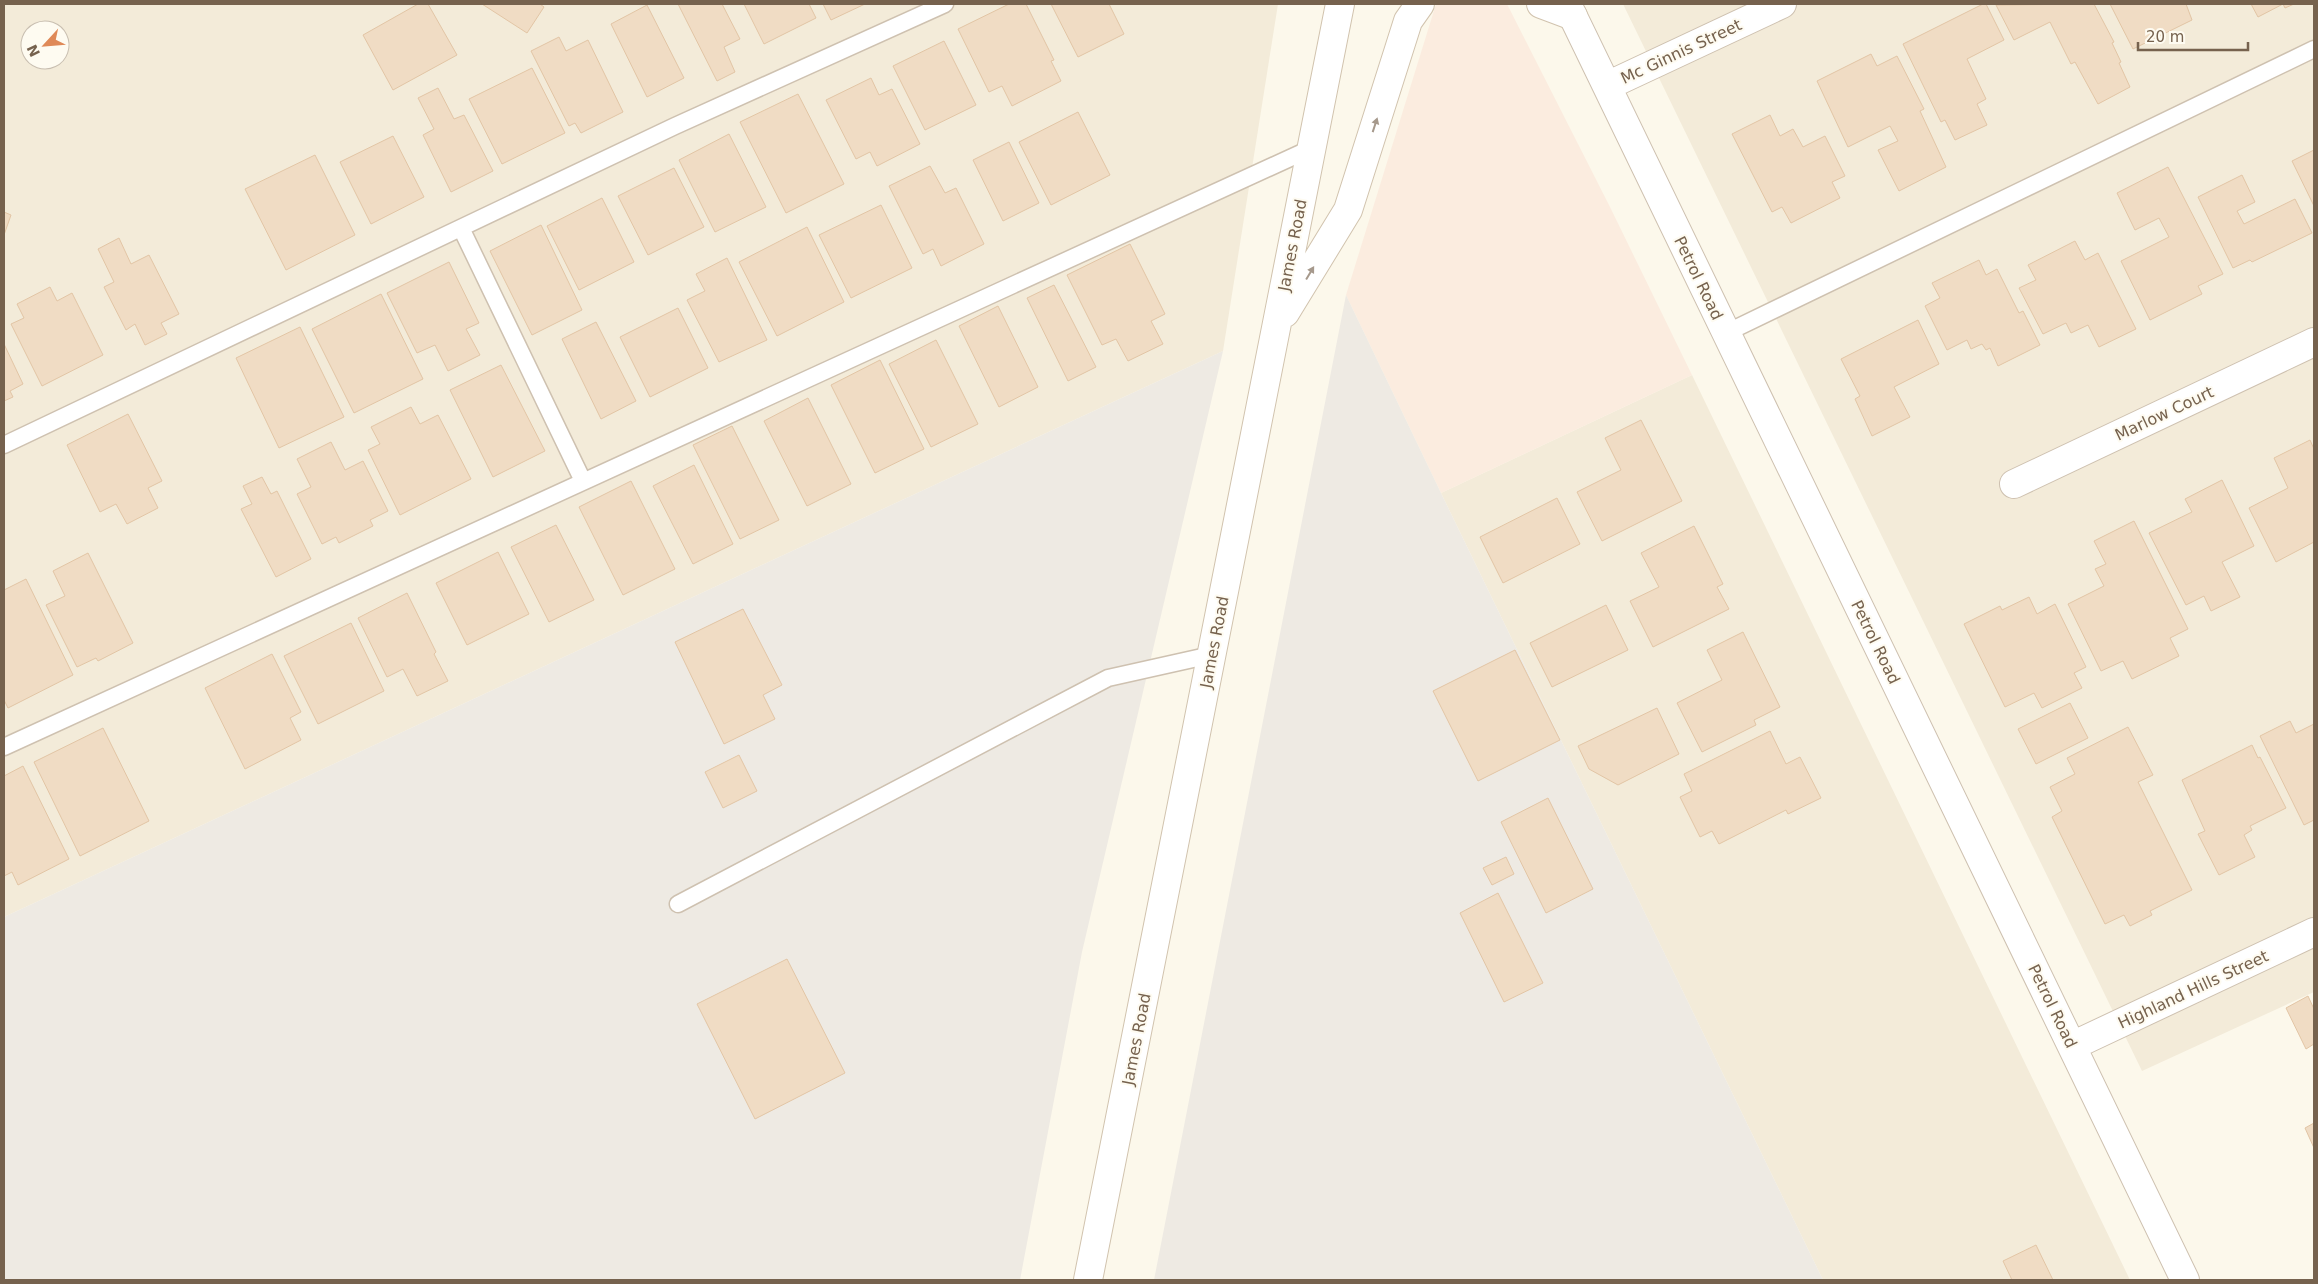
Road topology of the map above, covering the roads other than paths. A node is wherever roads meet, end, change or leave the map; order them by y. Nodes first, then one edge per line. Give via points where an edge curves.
1 (945, 4) edge
2 (1340, 4) edge
3 (1420, 4) edge
4 (1541, 4) edge
5 (1782, 4) edge
6 (1570, 10) edge
7 (2314, 49) edge
8 (1607, 86) junction
9 (1312, 148) junction
10 (461, 228) junction
11 (1276, 330) junction
12 (1726, 332) junction
13 (2314, 342) edge
14 (4, 446) edge
15 (583, 481) junction
16 (2014, 484) dead end
17 (1211, 655) junction
18 (4, 747) edge
19 (678, 904) dead end
20 (2314, 932) edge
21 (2072, 1046) junction
22 (1088, 1280) edge
23 (2185, 1280) edge

1 - 10 lane via 675,126
2 - 9 street, James Road
11 -> 3 street via 1348,210 1408,21
4 - 6 street
5 - 8 street, Mc Ginnis Street
6 - 8 street, Petrol Road
7 - 12 lane
8 - 12 street, Petrol Road
9 - 11 street, James Road
9 - 15 lane
10 - 14 lane
10 - 15 lane
11 - 17 street, James Road
12 - 21 street, Petrol Road
13 - 16 street, Marlow Court
15 - 18 lane
17 - 19 lane via 1108,678
17 - 22 street, James Road
20 - 21 street, Highland Hills Street
21 - 23 street, Petrol Road

